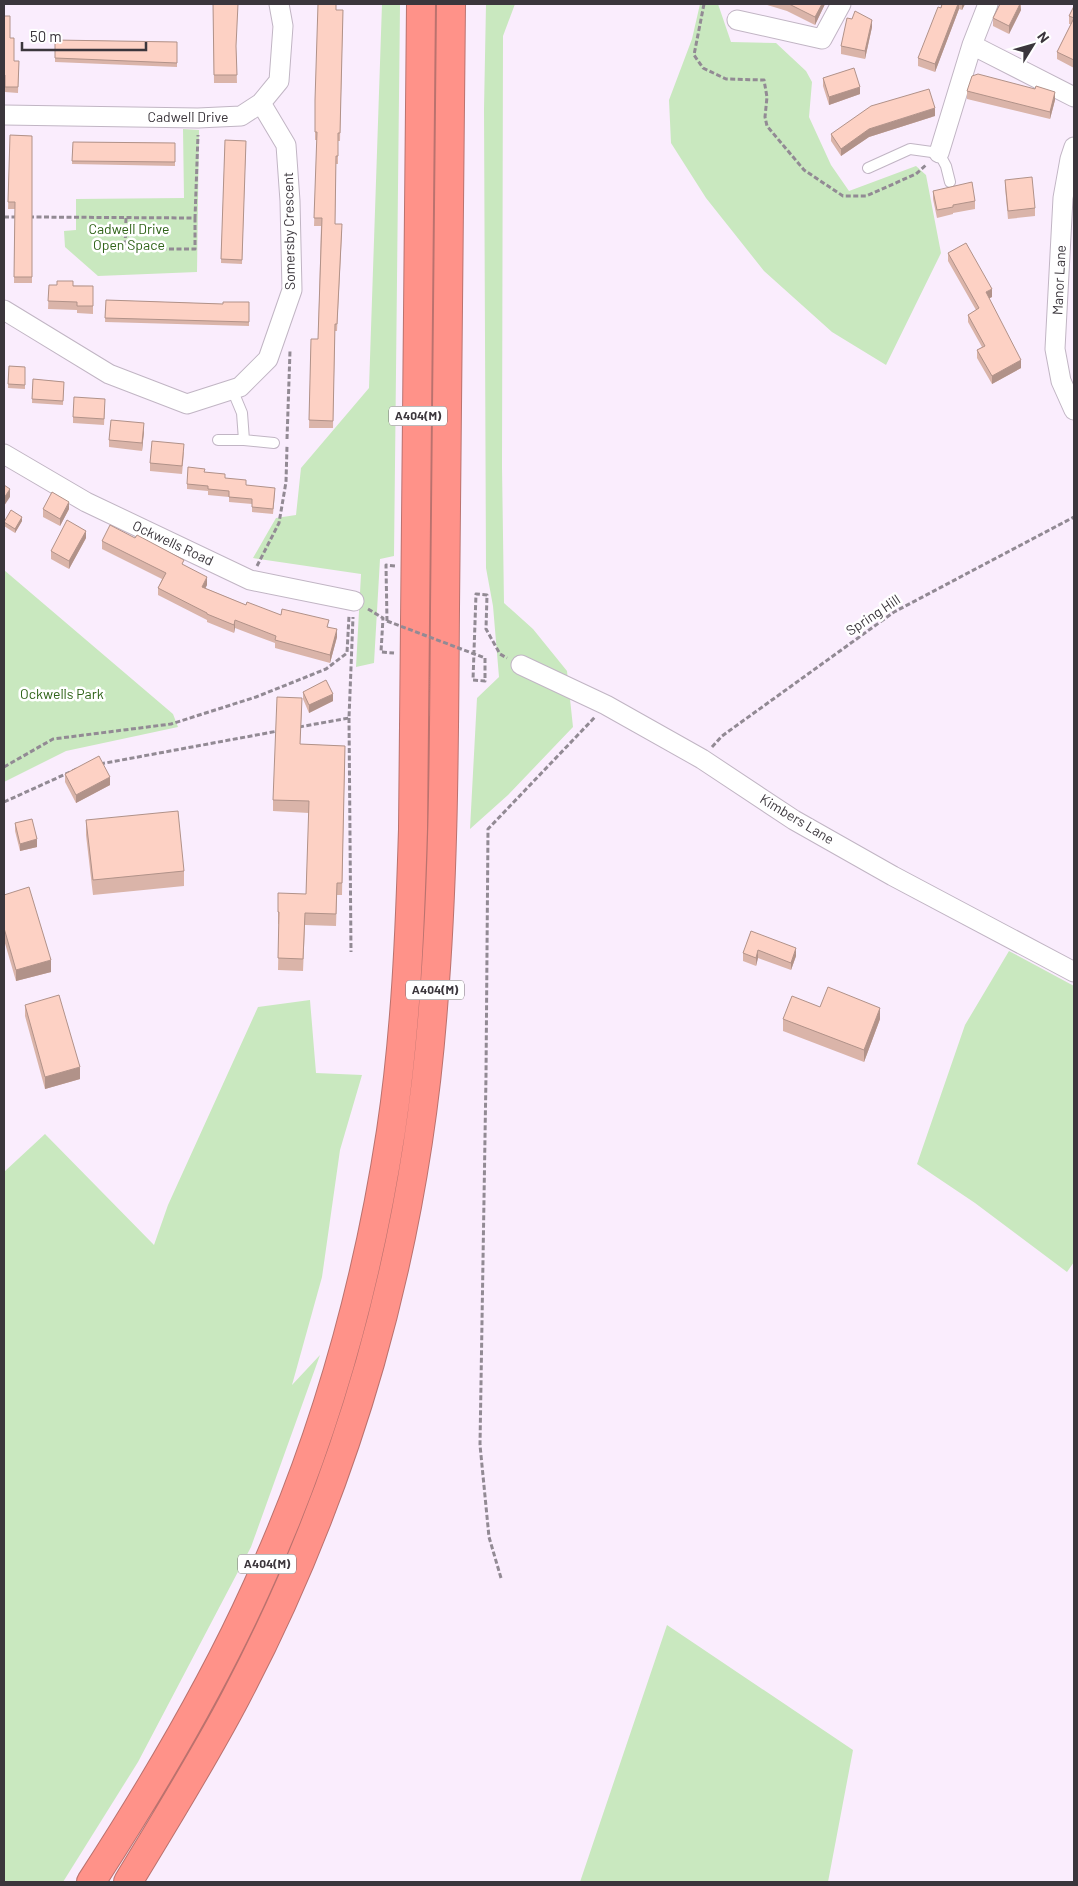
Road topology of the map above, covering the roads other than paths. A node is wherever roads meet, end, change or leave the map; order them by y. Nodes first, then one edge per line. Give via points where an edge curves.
1 (279, 4) edge
2 (421, 4) edge
3 (450, 4) edge
4 (465, 4) edge
5 (841, 4) edge
6 (988, 4) edge
7 (737, 20) dead end
8 (972, 45) junction
9 (1074, 97) edge
10 (450, 100) junction
11 (261, 103) junction
12 (4, 115) edge
13 (1074, 147) edge
14 (939, 153) junction
15 (868, 168) dead end
16 (950, 182) dead end
17 (4, 310) edge
18 (232, 389) junction
19 (1074, 410) edge
20 (218, 440) dead end
21 (244, 440) junction
22 (274, 443) dead end
23 (4, 454) edge
24 (352, 601) road end
25 (521, 665) road end
26 (1074, 972) edge
27 (90, 1882) edge
28 (128, 1882) edge

1 - 11 street, Cadwell Drive via 282,26 279,81
2 - 27 highway, A404(M) via 413,855 404,1018 384,1173 367,1258 341,1359 306,1467 274,1548 198,1705 146,1796
3 - 10 highway, A404(M)
4 - 10 highway, A404(M)
5 - 7 street via 822,40
6 - 8 street
8 - 9 street
8 - 14 street
10 - 28 highway, A404(M) via 442,835 433,1012 411,1189 370,1362 344,1447 313,1530 238,1693
11 - 12 street, Cadwell Drive via 241,116
11 - 18 street, Somersby Crescent via 286,145 292,290 268,358 240,387
13 - 19 street, Manor Lane via 1063,198 1055,349 1061,381
14 - 15 lane via 910,149
14 - 16 lane
17 - 18 street, Somersby Crescent via 108,374 187,404
18 - 21 lane via 242,413
20 - 21 lane
21 - 22 lane
23 - 24 street, Ockwells Road via 86,502 250,580
25 - 26 street, Kimbers Lane via 606,705 702,758 794,820

